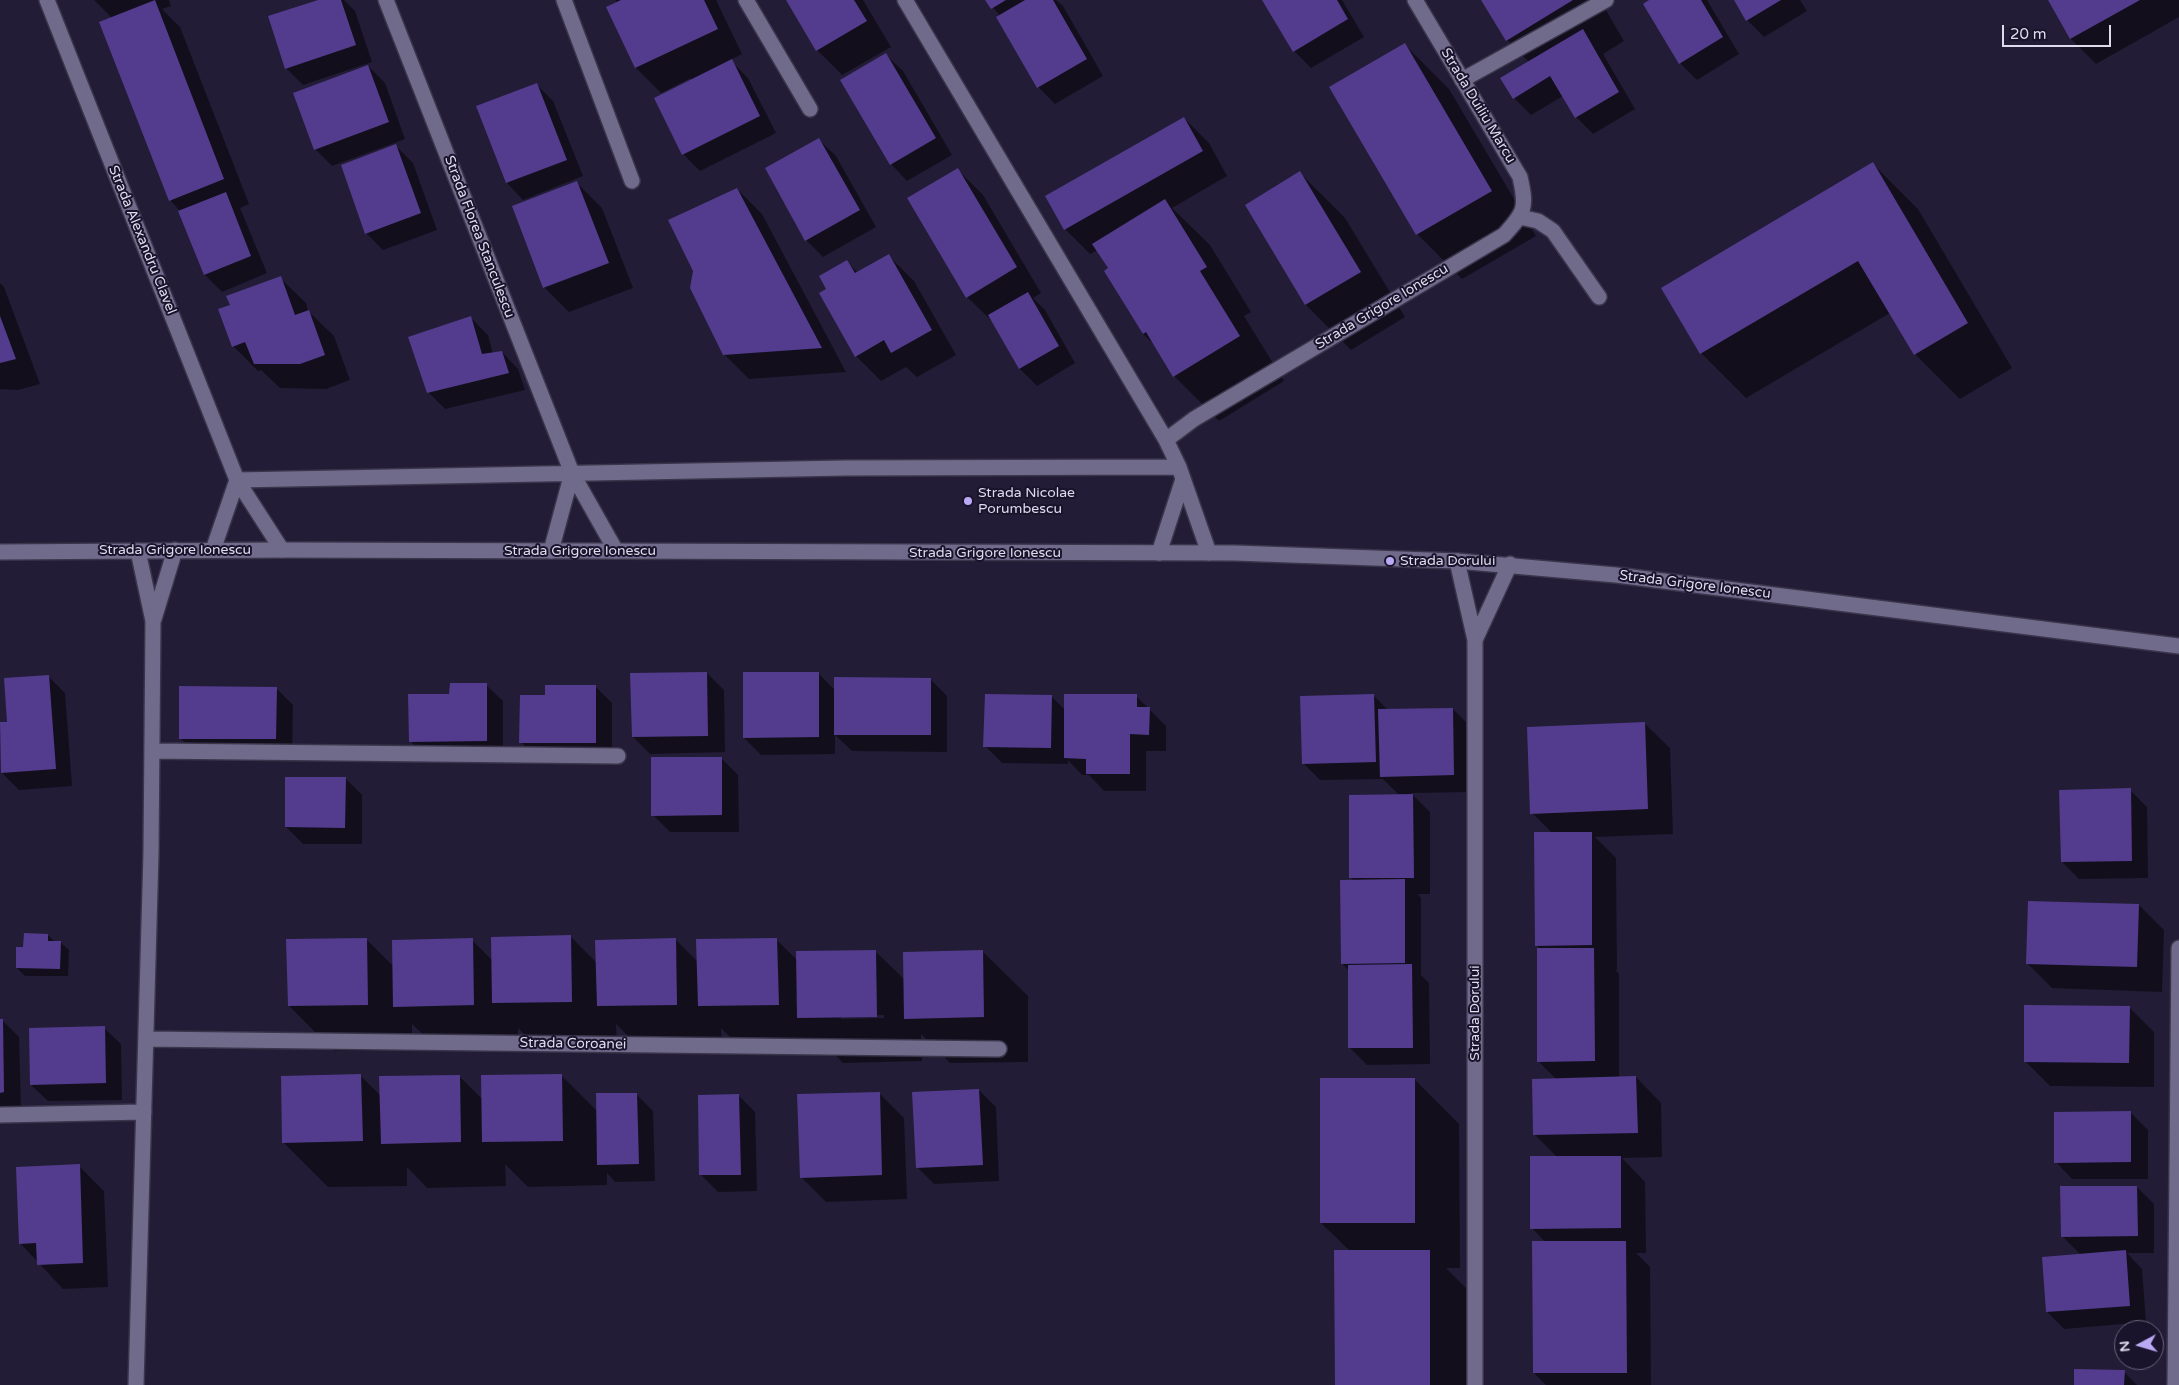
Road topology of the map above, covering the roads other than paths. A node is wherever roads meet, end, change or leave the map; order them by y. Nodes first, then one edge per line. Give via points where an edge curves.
1 (47, 0) edge
2 (386, 0) edge
3 (564, 0) edge
4 (746, 0) edge
5 (905, 0) edge
6 (1414, 0) edge
7 (1606, 0) edge
8 (1462, 80) junction
9 (810, 108) dead end
10 (632, 181) dead end
11 (1520, 217) junction
12 (1599, 298) dead end
13 (1166, 440) junction
14 (572, 473) junction
15 (1181, 473) junction
16 (237, 480) junction
17 (175, 550) junction
18 (213, 550) junction
19 (282, 550) junction
20 (138, 551) junction
21 (551, 551) junction
22 (616, 551) junction
23 (0, 552) edge
24 (1160, 553) junction
25 (1208, 553) junction
26 (1457, 561) junction
27 (1510, 564) junction
28 (153, 621) junction
29 (1475, 640) junction
30 (2179, 646) edge
31 (152, 751) junction
32 (618, 756) dead end
33 (2179, 948) edge
34 (146, 1039) junction
35 (1000, 1049) dead end
36 (144, 1112) junction
37 (0, 1115) edge
38 (136, 1385) edge
39 (1475, 1385) edge
40 (2176, 1385) edge

1 - 16 street, Strada Alexandru Clavel
2 - 14 street, Strada Florea Stanculescu
3 - 10 street
4 - 9 street
5 - 13 street
6 - 8 street, Strada Duiliu Marcu
7 - 8 street
8 - 11 street, Strada Duiliu Marcu via 1520,177 1525,200
11 - 12 street via 1538,221 1553,231
11 - 13 street, Strada Grigore Ionescu via 1504,235 1194,419
13 - 15 street
14 - 15 street via 845,468
14 - 16 street
14 - 21 street
14 - 22 street, Strada Florea Stanculescu
15 - 24 street
15 - 25 street
16 - 18 street
16 - 19 street, Strada Alexandru Clavel
17 - 18 street, Strada Grigore Ionescu
17 - 20 street, Strada Grigore Ionescu
17 - 28 street
18 - 19 street, Strada Grigore Ionescu
19 - 21 street, Strada Grigore Ionescu
20 - 23 street, Strada Grigore Ionescu
20 - 28 street
21 - 22 street, Strada Grigore Ionescu
22 - 24 street, Strada Grigore Ionescu
24 - 25 street, Strada Grigore Ionescu
25 - 26 street, Strada Grigore Ionescu
26 - 27 street, Strada Grigore Ionescu
26 - 29 street, Strada Dorului
27 - 29 street, Strada Dorului
27 - 30 street, Strada Grigore Ionescu
28 - 31 street
29 - 39 street, Strada Dorului
31 - 32 street
31 - 34 street
33 - 40 street
34 - 35 street, Strada Coroanei
34 - 36 street
36 - 37 street
36 - 38 street

